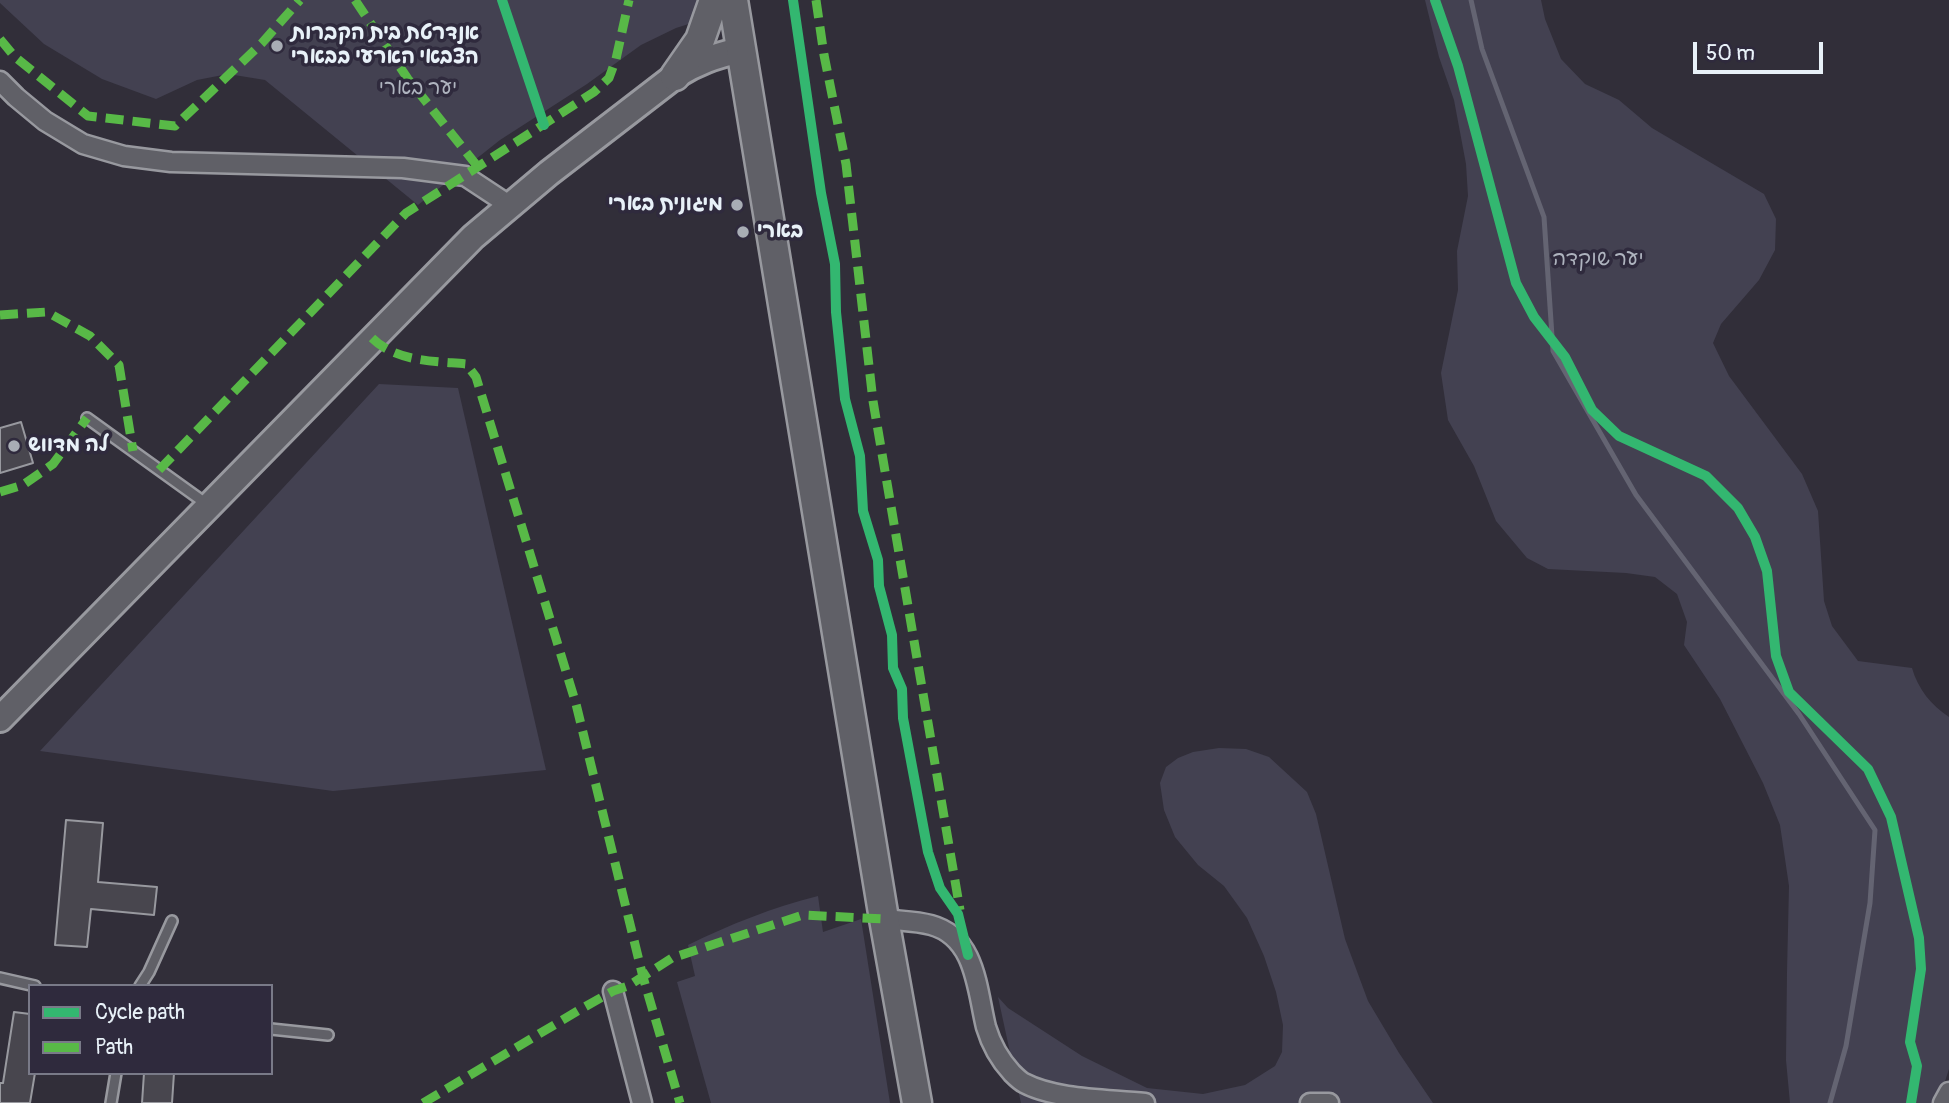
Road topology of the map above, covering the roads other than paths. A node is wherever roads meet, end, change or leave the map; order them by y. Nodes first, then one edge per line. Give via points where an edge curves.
1 (713, 0) edge
2 (733, 0) edge
3 (740, 50) junction
4 (675, 76) junction
5 (0, 81) edge
6 (509, 205) junction
7 (87, 418) dead end
8 (208, 505) junction
9 (3, 712) edge
10 (884, 919) junction
11 (172, 921) dead end
12 (0, 978) edge
13 (28, 984) edge
14 (140, 984) edge
15 (613, 991) dead end
16 (273, 1029) edge
17 (328, 1035) dead end
18 (116, 1075) edge
19 (1949, 1092) edge
20 (111, 1103) edge
21 (642, 1103) edge
22 (917, 1103) edge
23 (1145, 1103) edge
24 (1310, 1103) edge
25 (1329, 1103) edge
26 (1943, 1103) edge

1 - 4 main road via 700,40
2 - 3 main road
3 - 4 main road via 694,64
3 - 10 main road
4 - 6 main road
5 - 6 street via 45,121 83,144 124,156 453,174 465,176
6 - 8 main road
7 - 8 lane
8 - 9 main road
10 - 22 main road
10 - 23 street via 932,925 955,937 975,973 994,1048 1022,1082 1050,1094
11 - 14 lane
12 - 13 lane
15 - 21 street
16 - 17 lane
18 - 20 lane
19 - 26 street
24 - 25 street

